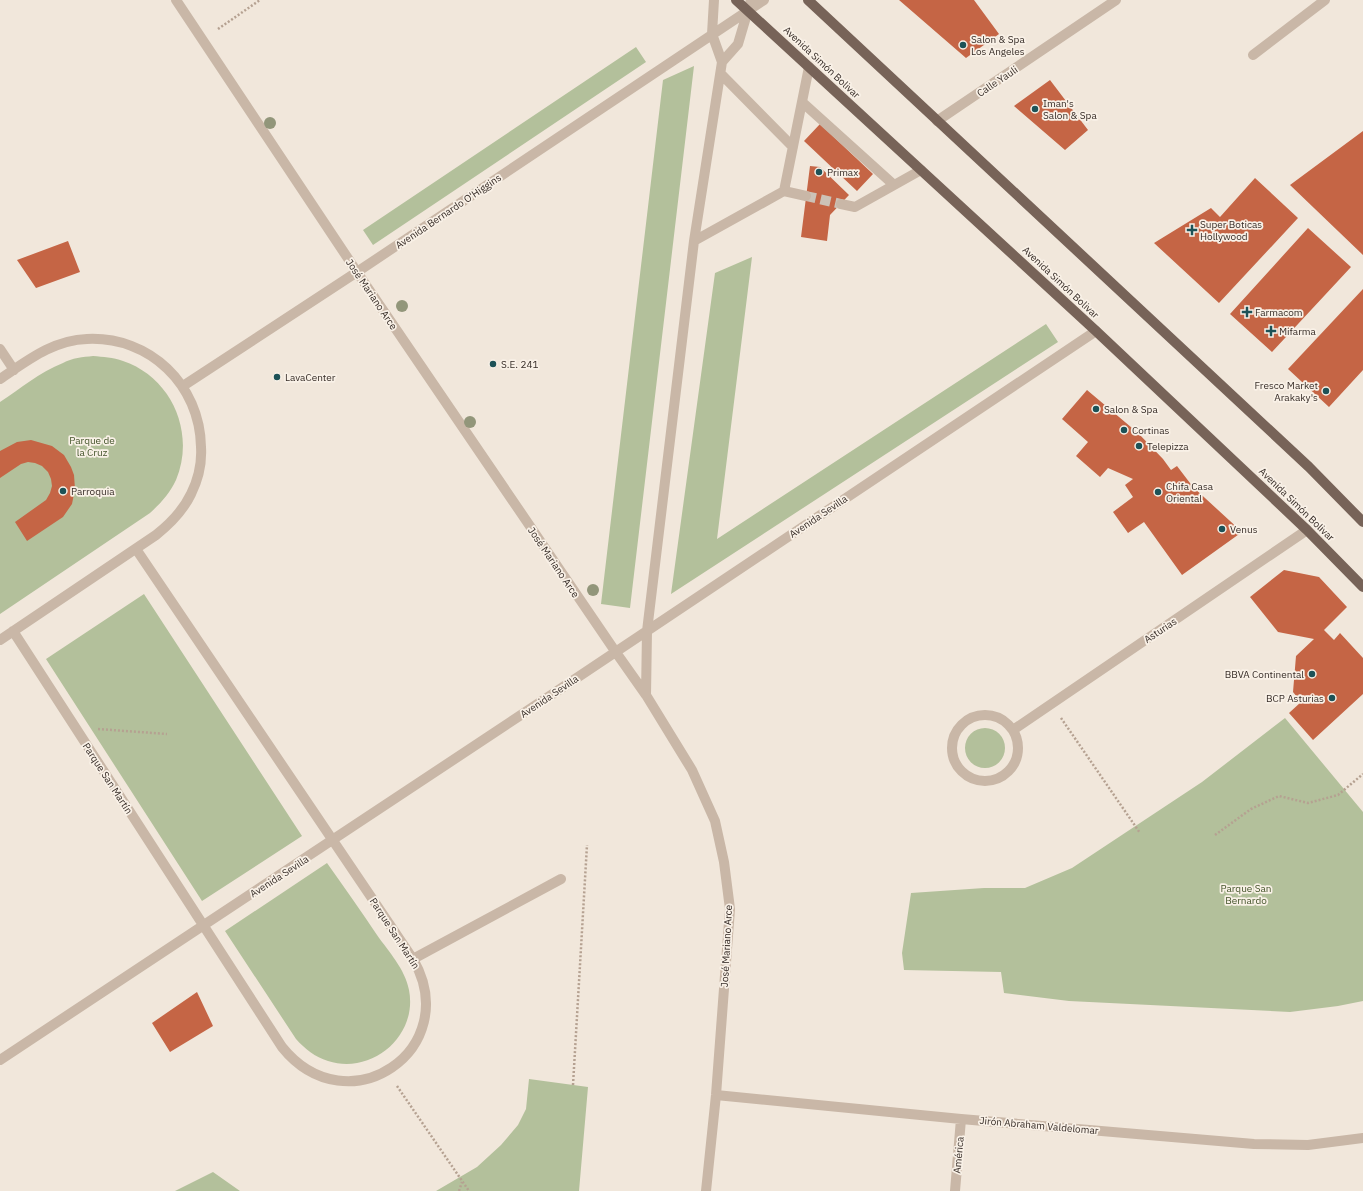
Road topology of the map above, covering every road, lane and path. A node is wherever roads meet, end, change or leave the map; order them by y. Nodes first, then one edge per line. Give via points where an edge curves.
1 (176, 0) edge
2 (260, 0) edge
3 (714, 0) edge
4 (736, 0) edge
5 (751, 0) edge
6 (764, 0) edge
7 (808, 0) edge
8 (1116, 0) edge
9 (1325, 0) edge
10 (748, 11) junction
11 (712, 34) junction
12 (203, 40) junction
13 (1253, 55) dead end
14 (722, 62) junction
15 (809, 67) junction
16 (721, 74) junction
17 (802, 102) junction
18 (936, 121) junction
19 (793, 147) junction
20 (921, 170) junction
21 (894, 185) junction
22 (784, 191) junction
23 (806, 196) tunnel mouth
24 (841, 204) tunnel mouth
25 (694, 241) junction
26 (357, 272) junction
27 (1096, 331) junction
28 (0, 349) edge
29 (14, 370) junction
30 (0, 379) edge
31 (183, 386) junction
32 (1363, 522) edge
33 (1307, 530) junction
34 (136, 549) junction
35 (1363, 587) edge
36 (13, 631) junction
37 (647, 631) junction
38 (0, 640) edge
39 (615, 651) junction
40 (646, 695) junction
41 (1052, 704) junction
42 (74, 726) junction
43 (1013, 730) junction
44 (167, 734) dead end
45 (1363, 774) edge
46 (1140, 833) dead end
47 (1215, 835) dead end
48 (334, 841) junction
49 (588, 845) dead end
50 (561, 879) dead end
51 (204, 926) junction
52 (414, 959) junction
53 (0, 1060) edge
54 (387, 1071) junction
55 (573, 1085) dead end
56 (716, 1095) junction
57 (961, 1119) junction
58 (1363, 1138) edge
59 (462, 1182) junction
60 (459, 1191) edge
61 (468, 1191) edge
62 (706, 1191) edge
63 (955, 1191) edge

1 - 12 street, José Mariano Arce
2 - 12 path
3 - 11 street
4 - 10 main road, Avenida Simón Bolivar
5 - 10 street
6 - 10 street, Avenida Bernardo O'Higgins
7 - 18 main road
8 - 18 street, Calle Yauli
9 - 13 street
10 - 11 street, Avenida Bernardo O'Higgins
10 - 14 street via 738,44
10 - 15 main road, Avenida Simón Bolivar
11 - 14 street
11 - 26 street, Avenida Bernardo O'Higgins
12 - 26 street, José Mariano Arce
14 - 16 street
15 - 17 street
15 - 20 main road, Avenida Simón Bolivar
16 - 19 street
16 - 25 street
17 - 19 street
17 - 21 street
18 - 32 main road via 1304,462
19 - 22 street
20 - 21 street
20 - 27 main road, Avenida Simón Bolivar
21 - 24 street via 855,207
22 - 23 street
22 - 25 street
25 - 37 street
26 - 31 street, Avenida Bernardo O'Higgins
26 - 39 street, José Mariano Arce
27 - 33 main road, Avenida Simón Bolivar
27 - 37 street, Avenida Sevilla
28 - 29 street
29 - 30 street
29 - 31 street via 50,348 86,339 105,339 123,343 157,359
31 - 34 street via 199,420 202,455 198,476 186,504 170,524
33 - 35 main road, Avenida Simón Bolivar
33 - 41 street, Asturias
34 - 36 street
34 - 48 street, Parque San Martín
36 - 38 street
36 - 42 street, Parque San Martín
37 - 39 street, Avenida Sevilla
37 - 40 street
39 - 40 street, José Mariano Arce
39 - 48 street, Avenida Sevilla
40 - 56 street, José Mariano Arce via 692,770 715,821 724,862 730,909
41 - 43 street, Asturias
41 - 46 path
42 - 44 path
42 - 51 street, Parque San Martín
43 - 43 street via 997,716 976,715 966,719 958,727 951,747 958,767 976,780 988,781 1008,772 1015,763 1018,752 1018,741
45 - 47 path via 1338,795 1308,803 1279,796 1251,809
48 - 51 street, Avenida Sevilla
48 - 52 street, Parque San Martín
49 - 55 path
50 - 52 street
51 - 53 street, Avenida Sevilla
51 - 54 street, Parque San Martín via 282,1047 301,1067 324,1078 350,1082 375,1077
52 - 54 street, Parque San Martín via 420,970 426,995 424,1021 418,1039 407,1055
54 - 59 path
56 - 57 street, Jirón Abraham Valdelomar
56 - 62 street, José Mariano Arce
57 - 58 street, Jirón Abraham Valdelomar via 1254,1144 1308,1145
57 - 63 street, América
59 - 60 path
59 - 61 path

